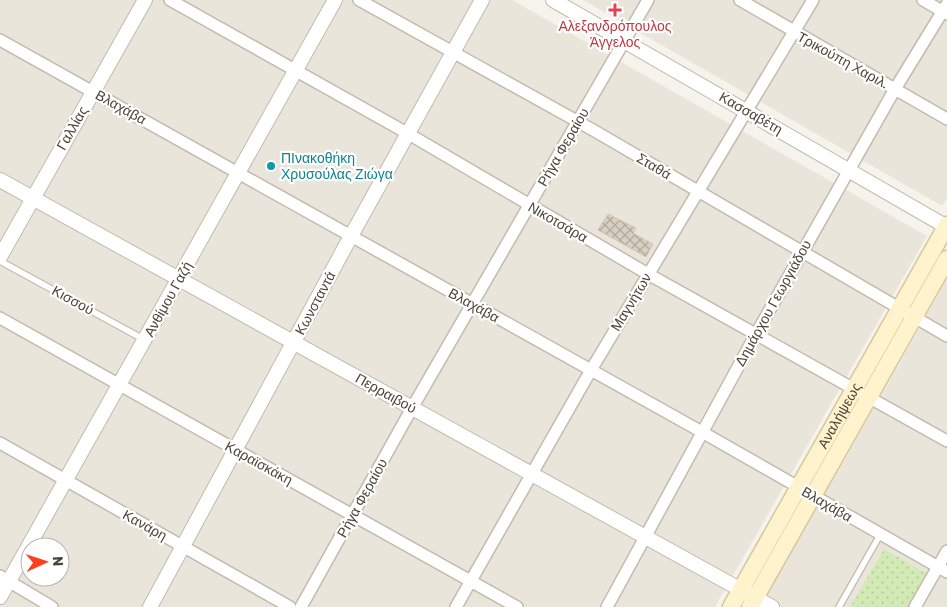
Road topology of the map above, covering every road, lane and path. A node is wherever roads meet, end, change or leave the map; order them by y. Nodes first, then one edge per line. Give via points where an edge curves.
1 (144, 0) edge
2 (170, 0) edge
3 (336, 0) edge
4 (359, 0) edge
5 (482, 0) edge
6 (554, 0) edge
7 (648, 0) edge
8 (740, 0) edge
9 (813, 0) edge
10 (924, 0) edge
11 (945, 10) edge
12 (793, 32) junction
13 (0, 40) edge
14 (624, 40) junction
15 (453, 52) junction
16 (296, 71) junction
17 (895, 89) junction
18 (93, 92) junction
19 (746, 110) junction
20 (947, 119) edge
21 (577, 121) junction
22 (407, 133) junction
23 (848, 169) junction
24 (238, 173) junction
25 (0, 180) edge
26 (697, 192) junction
27 (32, 198) junction
28 (529, 205) junction
29 (947, 226) edge
30 (351, 236) junction
31 (3, 242) edge
32 (802, 252) junction
33 (0, 257) edge
34 (947, 259) edge
35 (0, 261) edge
36 (648, 274) junction
37 (179, 279) junction
38 (472, 304) junction
39 (908, 313) junction
40 (0, 318) edge
41 (756, 334) junction
42 (947, 336) edge
43 (145, 340) junction
44 (293, 342) junction
45 (591, 370) junction
46 (120, 385) junction
47 (862, 393) junction
48 (412, 408) junction
49 (702, 432) junction
50 (947, 441) edge
51 (0, 442) edge
52 (235, 450) junction
53 (531, 474) junction
54 (66, 481) junction
55 (806, 492) junction
56 (353, 515) junction
57 (880, 535) junction
58 (646, 537) junction
59 (183, 547) junction
60 (947, 551) edge
61 (942, 570) edge
62 (4, 579) edge
63 (471, 581) junction
64 (0, 597) edge
65 (749, 598) edge
66 (52, 607) edge
67 (150, 607) edge
68 (290, 607) edge
69 (300, 607) edge
70 (456, 607) edge
71 (517, 607) edge
72 (607, 607) edge
73 (731, 607) edge
74 (772, 607) edge
75 (839, 607) edge
76 (915, 607) edge

1 - 18 street, Γαλλίας
2 - 16 street, Νικοτσάρα
3 - 16 street, Ανθίμου Γαζή
4 - 15 street, Σταθά
5 - 15 street, Κωνσταντά
6 - 14 street, Κασσαβέτη
7 - 14 street, Ρήγα Φεραίου
8 - 12 street, Τρικούπη Χαριλ.
9 - 12 street, Μαγνήτων
10 - 11 street
11 - 17 street, Δημάρχου Γεωργιάδου
12 - 17 street, Τρικούπη Χαριλ.
12 - 19 street, Μαγνήτων
13 - 18 street, Βλαχάβα
14 - 19 street, Κασσαβέτη
14 - 21 street, Ρήγα Φεραίου
15 - 21 street, Σταθά
15 - 22 street, Κωνσταντά
16 - 22 street, Νικοτσάρα
16 - 24 street, Ανθίμου Γαζή
17 - 20 street, Τρικούπη Χαριλ.
17 - 23 street, Δημάρχου Γεωργιάδου
18 - 24 street, Βλαχάβα
18 - 27 street, Γαλλίας
19 - 23 street, Κασσαβέτη
19 - 26 street, Μαγνήτων
21 - 26 street, Σταθά
21 - 28 street, Ρήγα Φεραίου
22 - 28 street, Νικοτσάρα
22 - 30 street, Κωνσταντά
23 - 29 street, Κασσαβέτη
23 - 32 street, Δημάρχου Γεωργιάδου
24 - 30 street, Βλαχάβα
24 - 37 street, Ανθίμου Γαζή
25 - 27 street, Περραιβού
26 - 32 street, Σταθά
26 - 36 street, Μαγνήτων
27 - 31 street, Γαλλίας
27 - 37 street, Περραιβού
28 - 36 street, Νικοτσάρα
28 - 38 street, Ρήγα Φεραίου
29 - 39 main road, Αναλήψεως
30 - 38 street, Βλαχάβα
30 - 44 street, Κωνσταντά
31 - 33 street, Γαλλίας
32 - 39 street, Σταθά
32 - 41 street, Δημάρχου Γεωργιάδου
34 - 39 main road, Αναλήψεως
35 - 43 lane, Κισσού
36 - 41 street, Νικοτσάρα
36 - 45 street, Μαγνήτων
37 - 43 street, Ανθίμου Γαζή
37 - 44 street, Περραιβού
38 - 45 street, Βλαχάβα
38 - 48 street, Ρήγα Φεραίου
39 - 42 street, Σταθά
39 - 47 main road, Αναλήψεως
40 - 46 street, Καραϊσκάκη
41 - 47 street, Νικοτσάρα
41 - 49 street, Δημάρχου Γεωργιάδου
43 - 46 street, Ανθίμου Γαζή
44 - 48 street, Περραιβού
44 - 52 street, Κωνσταντά
45 - 49 street, Βλαχάβα
45 - 53 street, Μαγνήτων
46 - 52 street, Καραϊσκάκη
46 - 54 street, Ανθίμου Γαζή
47 - 50 street, Νικοτσάρα
47 - 55 main road, Αναλήψεως
48 - 53 street, Περραιβού
48 - 56 street, Ρήγα Φεραίου
49 - 55 street, Βλαχάβα
49 - 58 street, Δημάρχου Γεωργιάδου
51 - 54 street, Κανάρη
52 - 56 street, Καραϊσκάκη
52 - 59 street, Κωνσταντά
53 - 58 street, Περραιβού
53 - 63 street, Μαγνήτων
54 - 59 street, Κανάρη
54 - 62 street, Ανθίμου Γαζή
55 - 57 street, Βλαχάβα
55 - 65 main road, Αναλήψεως
56 - 63 street, Καραϊσκάκη
56 - 69 street, Ρήγα Φεραίου
57 - 61 street, Βλαχάβα
57 - 75 lane
58 - 65 street, Περραιβού
58 - 72 street, Δημάρχου Γεωργιάδου
59 - 67 street, Κωνσταντά
59 - 68 street, Κανάρη
60 - 61 street
61 - 76 street
62 - 64 street, Ανθίμου Γαζή
62 - 66 street
63 - 70 street, Μαγνήτων
63 - 71 street, Καραϊσκάκη
65 - 73 main road, Αναλήψεως
65 - 74 street, Περραιβού

